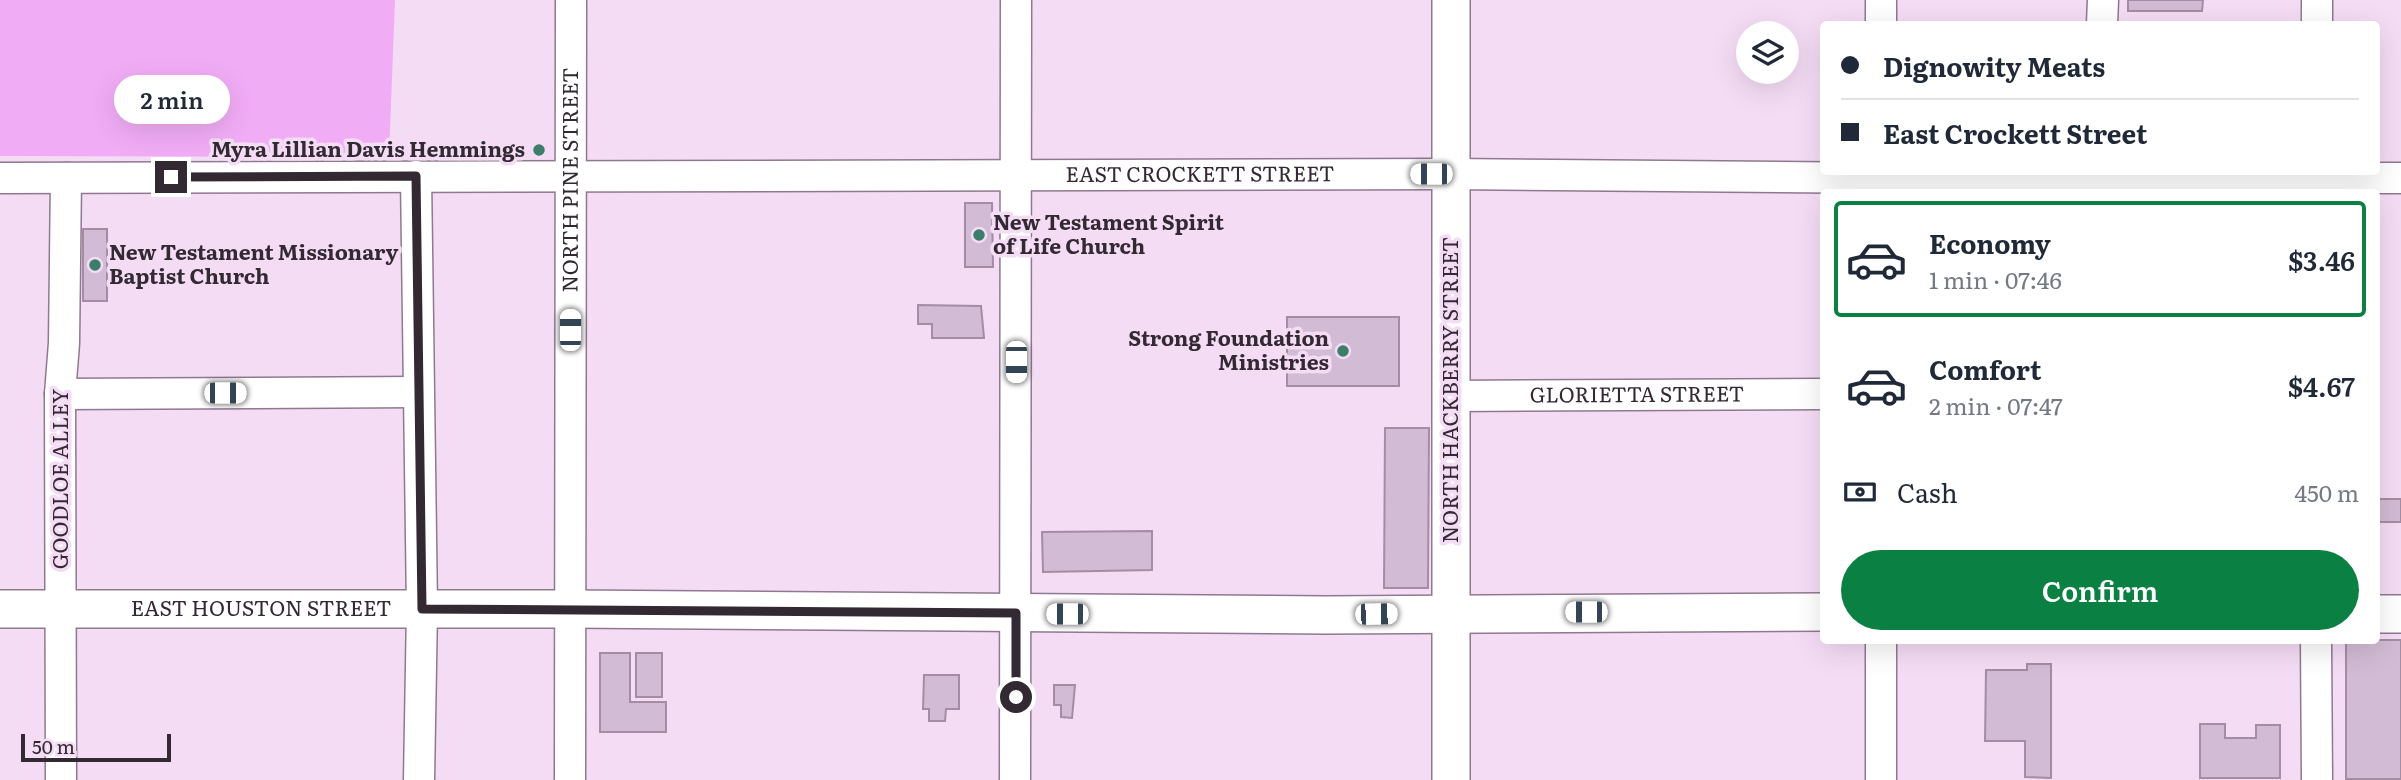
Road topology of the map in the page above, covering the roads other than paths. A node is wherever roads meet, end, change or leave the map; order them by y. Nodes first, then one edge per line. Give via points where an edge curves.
1 (571, 0) edge
2 (1016, 0) edge
3 (1451, 0) edge
4 (1881, 0) edge
5 (2103, 0) edge
6 (2318, 0) edge
7 (1881, 21) edge
8 (2102, 21) edge
9 (2317, 21) edge
10 (1451, 174) junction
11 (1016, 175) junction
12 (2071, 175) edge
13 (2138, 175) edge
14 (416, 176) junction
15 (570, 176) junction
16 (0, 178) edge
17 (65, 178) junction
18 (2401, 178) edge
19 (2317, 180) edge
20 (1884, 181) edge
21 (417, 392) junction
22 (60, 394) junction
23 (1820, 394) edge
24 (1451, 396) junction
25 (62, 608) junction
26 (0, 609) edge
27 (422, 609) junction
28 (570, 609) junction
29 (1820, 612) edge
30 (1016, 613) junction
31 (1451, 613) junction
32 (2380, 614) edge
33 (2401, 614) edge
34 (1881, 644) edge
35 (2316, 644) edge
36 (61, 780) edge
37 (419, 780) edge
38 (570, 780) edge
39 (1016, 780) edge
40 (1451, 780) edge
41 (1881, 780) edge
42 (2317, 780) edge

1 - 15 street, NORTH PINE STREET
2 - 11 street
3 - 10 main road, NORTH HACKBERRY STREET
4 - 7 street
5 - 8 street
6 - 9 street
10 - 11 street, EAST CROCKETT STREET
10 - 20 street, EAST CROCKETT STREET
10 - 24 main road, NORTH HACKBERRY STREET
11 - 15 street, EAST CROCKETT STREET
11 - 30 street
12 - 20 street, EAST CROCKETT STREET
13 - 19 street, EAST CROCKETT STREET
14 - 15 street, EAST CROCKETT STREET
14 - 17 street, EAST CROCKETT STREET
14 - 21 street
15 - 28 street, NORTH PINE STREET
16 - 17 street, EAST CROCKETT STREET
17 - 22 street, GOODLOE ALLEY
18 - 19 street, EAST CROCKETT STREET
21 - 22 street
21 - 27 street
22 - 25 street, GOODLOE ALLEY
23 - 24 street, GLORIETTA STREET
24 - 31 main road, NORTH HACKBERRY STREET
25 - 26 main road, EAST HOUSTON STREET
25 - 27 main road, EAST HOUSTON STREET
25 - 36 street, GOODLOE ALLEY
27 - 28 main road, EAST HOUSTON STREET
27 - 37 street
28 - 30 main road, EAST HOUSTON STREET
28 - 38 street, NORTH PINE STREET
29 - 31 main road, EAST HOUSTON STREET
30 - 31 main road, EAST HOUSTON STREET
30 - 39 street
31 - 40 main road, NORTH HACKBERRY STREET
32 - 33 main road
34 - 41 street
35 - 42 street

